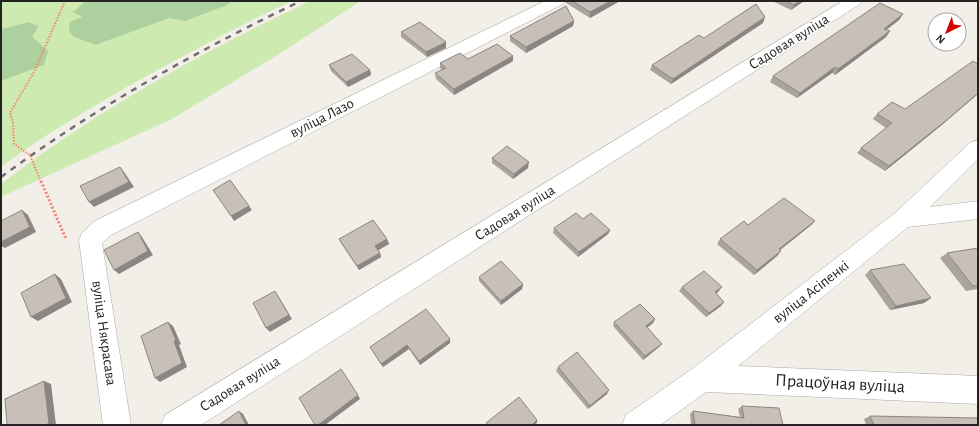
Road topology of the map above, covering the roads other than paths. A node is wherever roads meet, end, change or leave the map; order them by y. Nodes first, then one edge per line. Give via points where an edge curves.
1 (556, 1) edge
2 (854, 1) edge
3 (978, 147) edge
4 (978, 210) edge
5 (903, 219) junction
6 (90, 240) joint
7 (702, 378) junction
8 (978, 390) edge
9 (117, 425) edge
10 (175, 425) edge
11 (636, 425) edge

1 - 6 street, вуліца Лазо via 103,228
2 - 10 street, Садовая вуліца
3 - 5 street, вуліца Асіпенкі
4 - 5 street
5 - 7 street, вуліца Асіпенкі
6 - 9 street, вуліца Някрасава
7 - 8 street, Працоўная вуліца
7 - 11 street, вуліца Асіпенкі

